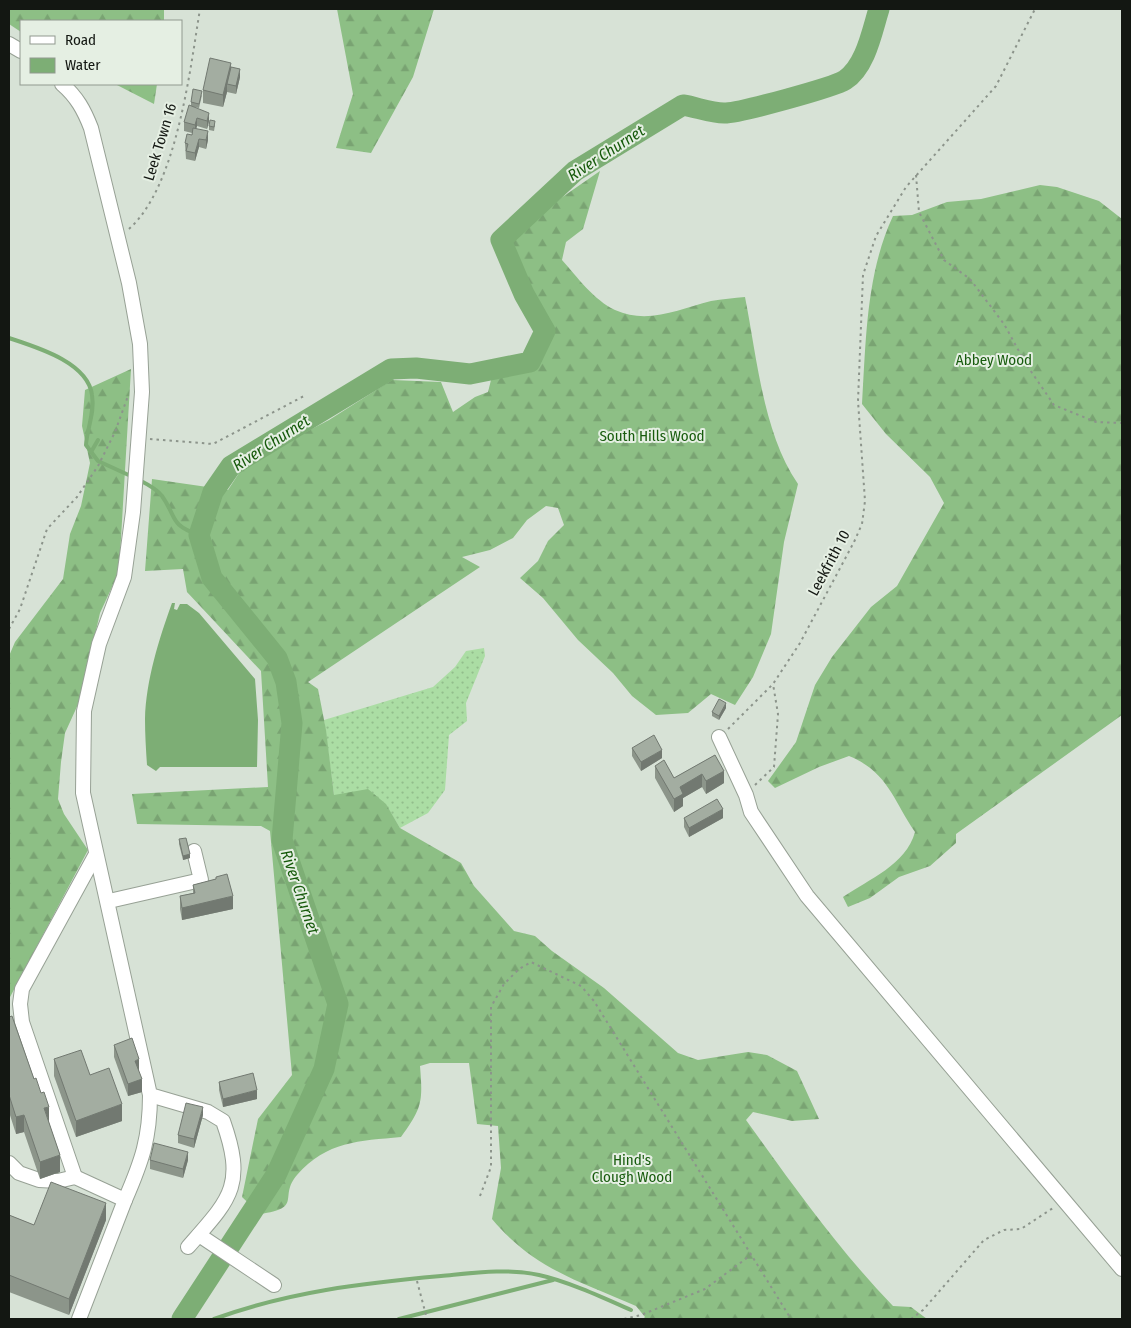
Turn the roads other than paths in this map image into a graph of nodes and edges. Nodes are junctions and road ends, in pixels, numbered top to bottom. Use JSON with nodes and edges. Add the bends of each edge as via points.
{"nodes":[{"id":1,"x":9,"y":44,"type":"edge"},
{"id":2,"x":20,"y":50,"type":"edge"},
{"id":3,"x":63,"y":85,"type":"edge"},
{"id":4,"x":719,"y":737,"type":"road end"},
{"id":5,"x":194,"y":851,"type":"dead end"},
{"id":6,"x":96,"y":854,"type":"junction"},
{"id":7,"x":109,"y":901,"type":"junction"},
{"id":8,"x":20,"y":1004,"type":"junction"},
{"id":9,"x":9,"y":1020,"type":"edge"},
{"id":10,"x":150,"y":1095,"type":"junction"},
{"id":11,"x":9,"y":1163,"type":"edge"},
{"id":12,"x":75,"y":1177,"type":"junction"},
{"id":13,"x":125,"y":1200,"type":"junction"},
{"id":14,"x":199,"y":1235,"type":"junction"},
{"id":15,"x":188,"y":1247,"type":"dead end"},
{"id":16,"x":1122,"y":1269,"type":"edge"},
{"id":17,"x":274,"y":1285,"type":"dead end"},
{"id":18,"x":79,"y":1319,"type":"edge"}],
"edges":[{"from":1,"to":2,"type":"lane"},
{"from":3,"to":6,"type":"lane","via":[[75,95],[91,128],[129,283],[140,344],[142,392],[133,512],[124,577],[99,644],[84,711],[83,793]]},
{"from":4,"to":16,"type":"lane","via":[[751,812],[807,896]]},
{"from":5,"to":7,"type":"lane","via":[[201,880]]},
{"from":6,"to":7,"type":"lane"},
{"from":6,"to":8,"type":"lane","via":[[22,989]]},
{"from":7,"to":10,"type":"lane"},
{"from":8,"to":9,"type":"lane","via":[[13,1019]]},
{"from":8,"to":12,"type":"lane","via":[[22,1022]]},
{"from":10,"to":13,"type":"lane","via":[[150,1127],[143,1159]]},
{"from":10,"to":14,"type":"lane","via":[[208,1112],[223,1121],[235,1164],[230,1192]]},
{"from":11,"to":12,"type":"lane","via":[[19,1173],[39,1180],[58,1181]]},
{"from":12,"to":13,"type":"lane"},
{"from":13,"to":18,"type":"lane"},
{"from":14,"to":15,"type":"lane"},
{"from":14,"to":17,"type":"lane"}]}
